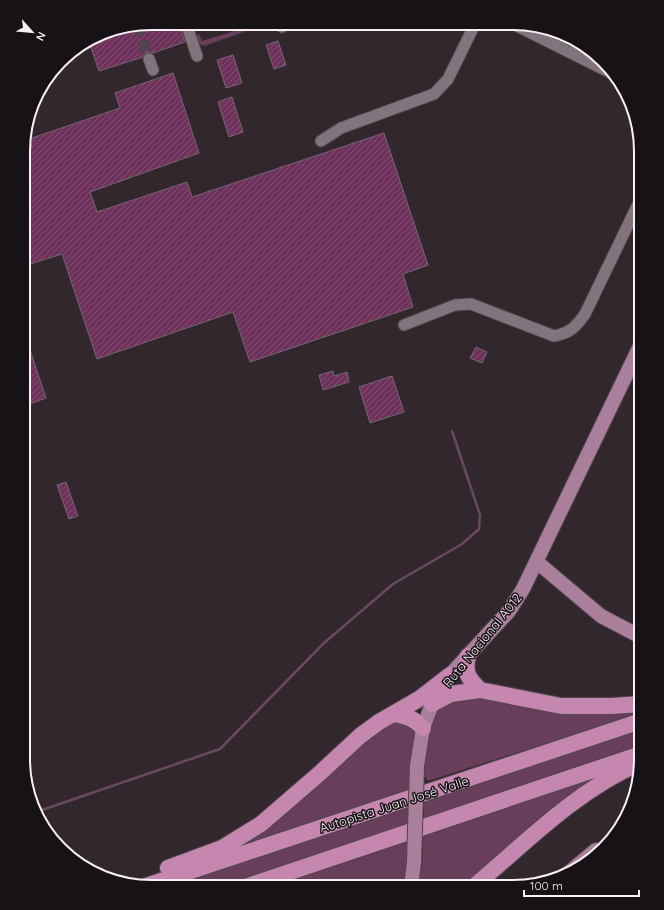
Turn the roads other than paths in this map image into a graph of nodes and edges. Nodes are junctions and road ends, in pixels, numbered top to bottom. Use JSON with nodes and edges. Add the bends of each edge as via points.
{"nodes":[{"id":1,"x":188,"y":30,"type":"edge"},
{"id":2,"x":472,"y":30,"type":"edge"},
{"id":3,"x":527,"y":31,"type":"edge"},
{"id":4,"x":197,"y":56,"type":"dead end"},
{"id":5,"x":149,"y":59,"type":"tunnel mouth"},
{"id":6,"x":601,"y":68,"type":"edge"},
{"id":7,"x":153,"y":70,"type":"dead end"},
{"id":8,"x":321,"y":141,"type":"dead end"},
{"id":9,"x":634,"y":212,"type":"edge"},
{"id":10,"x":404,"y":325,"type":"dead end"},
{"id":11,"x":634,"y":359,"type":"edge"},
{"id":12,"x":537,"y":562,"type":"junction"},
{"id":13,"x":634,"y":633,"type":"edge"},
{"id":14,"x":468,"y":656,"type":"junction"},
{"id":15,"x":450,"y":675,"type":"junction"},
{"id":16,"x":480,"y":690,"type":"junction"},
{"id":17,"x":432,"y":704,"type":"junction"},
{"id":18,"x":634,"y":704,"type":"edge"},
{"id":19,"x":394,"y":714,"type":"junction"},
{"id":20,"x":634,"y":723,"type":"edge"},
{"id":21,"x":423,"y":728,"type":"junction"},
{"id":22,"x":634,"y":756,"type":"edge"},
{"id":23,"x":634,"y":766,"type":"edge"},
{"id":24,"x":144,"y":880,"type":"edge"},
{"id":25,"x":164,"y":880,"type":"edge"},
{"id":26,"x":266,"y":880,"type":"edge"},
{"id":27,"x":412,"y":880,"type":"edge"},
{"id":28,"x":481,"y":880,"type":"edge"}],
"edges":[{"from":1,"to":4,"type":"lane"},
{"from":2,"to":8,"type":"lane","via":[[448,79],[434,94],[341,128]]},
{"from":3,"to":6,"type":"lane"},
{"from":5,"to":7,"type":"lane"},
{"from":9,"to":10,"type":"lane","via":[[585,314],[576,327],[566,334],[554,336],[472,304],[455,305]]},
{"from":11,"to":12,"type":"main road","name":"Ruta Nacional A012"},
{"from":12,"to":13,"type":"main road","via":[[601,616]]},
{"from":12,"to":14,"type":"main road","name":"Ruta Nacional A012","via":[[509,612]]},
{"from":14,"to":15,"type":"main road","name":"Ruta Nacional A012"},
{"from":14,"to":16,"type":"highway","via":[[468,678]]},
{"from":15,"to":17,"type":"main road","name":"Ruta Nacional A012"},
{"from":15,"to":19,"type":"highway"},
{"from":16,"to":17,"type":"highway","via":[[451,694]]},
{"from":16,"to":18,"type":"highway","via":[[561,706]]},
{"from":17,"to":21,"type":"main road","name":"Ruta Nacional A012"},
{"from":19,"to":21,"type":"highway","via":[[417,721]]},
{"from":19,"to":24,"type":"highway","via":[[360,736],[261,824],[222,848],[148,875]]},
{"from":20,"to":25,"type":"highway","name":"Autopista Juan José Valle"},
{"from":21,"to":27,"type":"main road","name":"Ruta Nacional A012","bridge":true,"via":[[417,766]]},
{"from":22,"to":26,"type":"highway"},
{"from":23,"to":28,"type":"highway","via":[[589,789]]}]}
